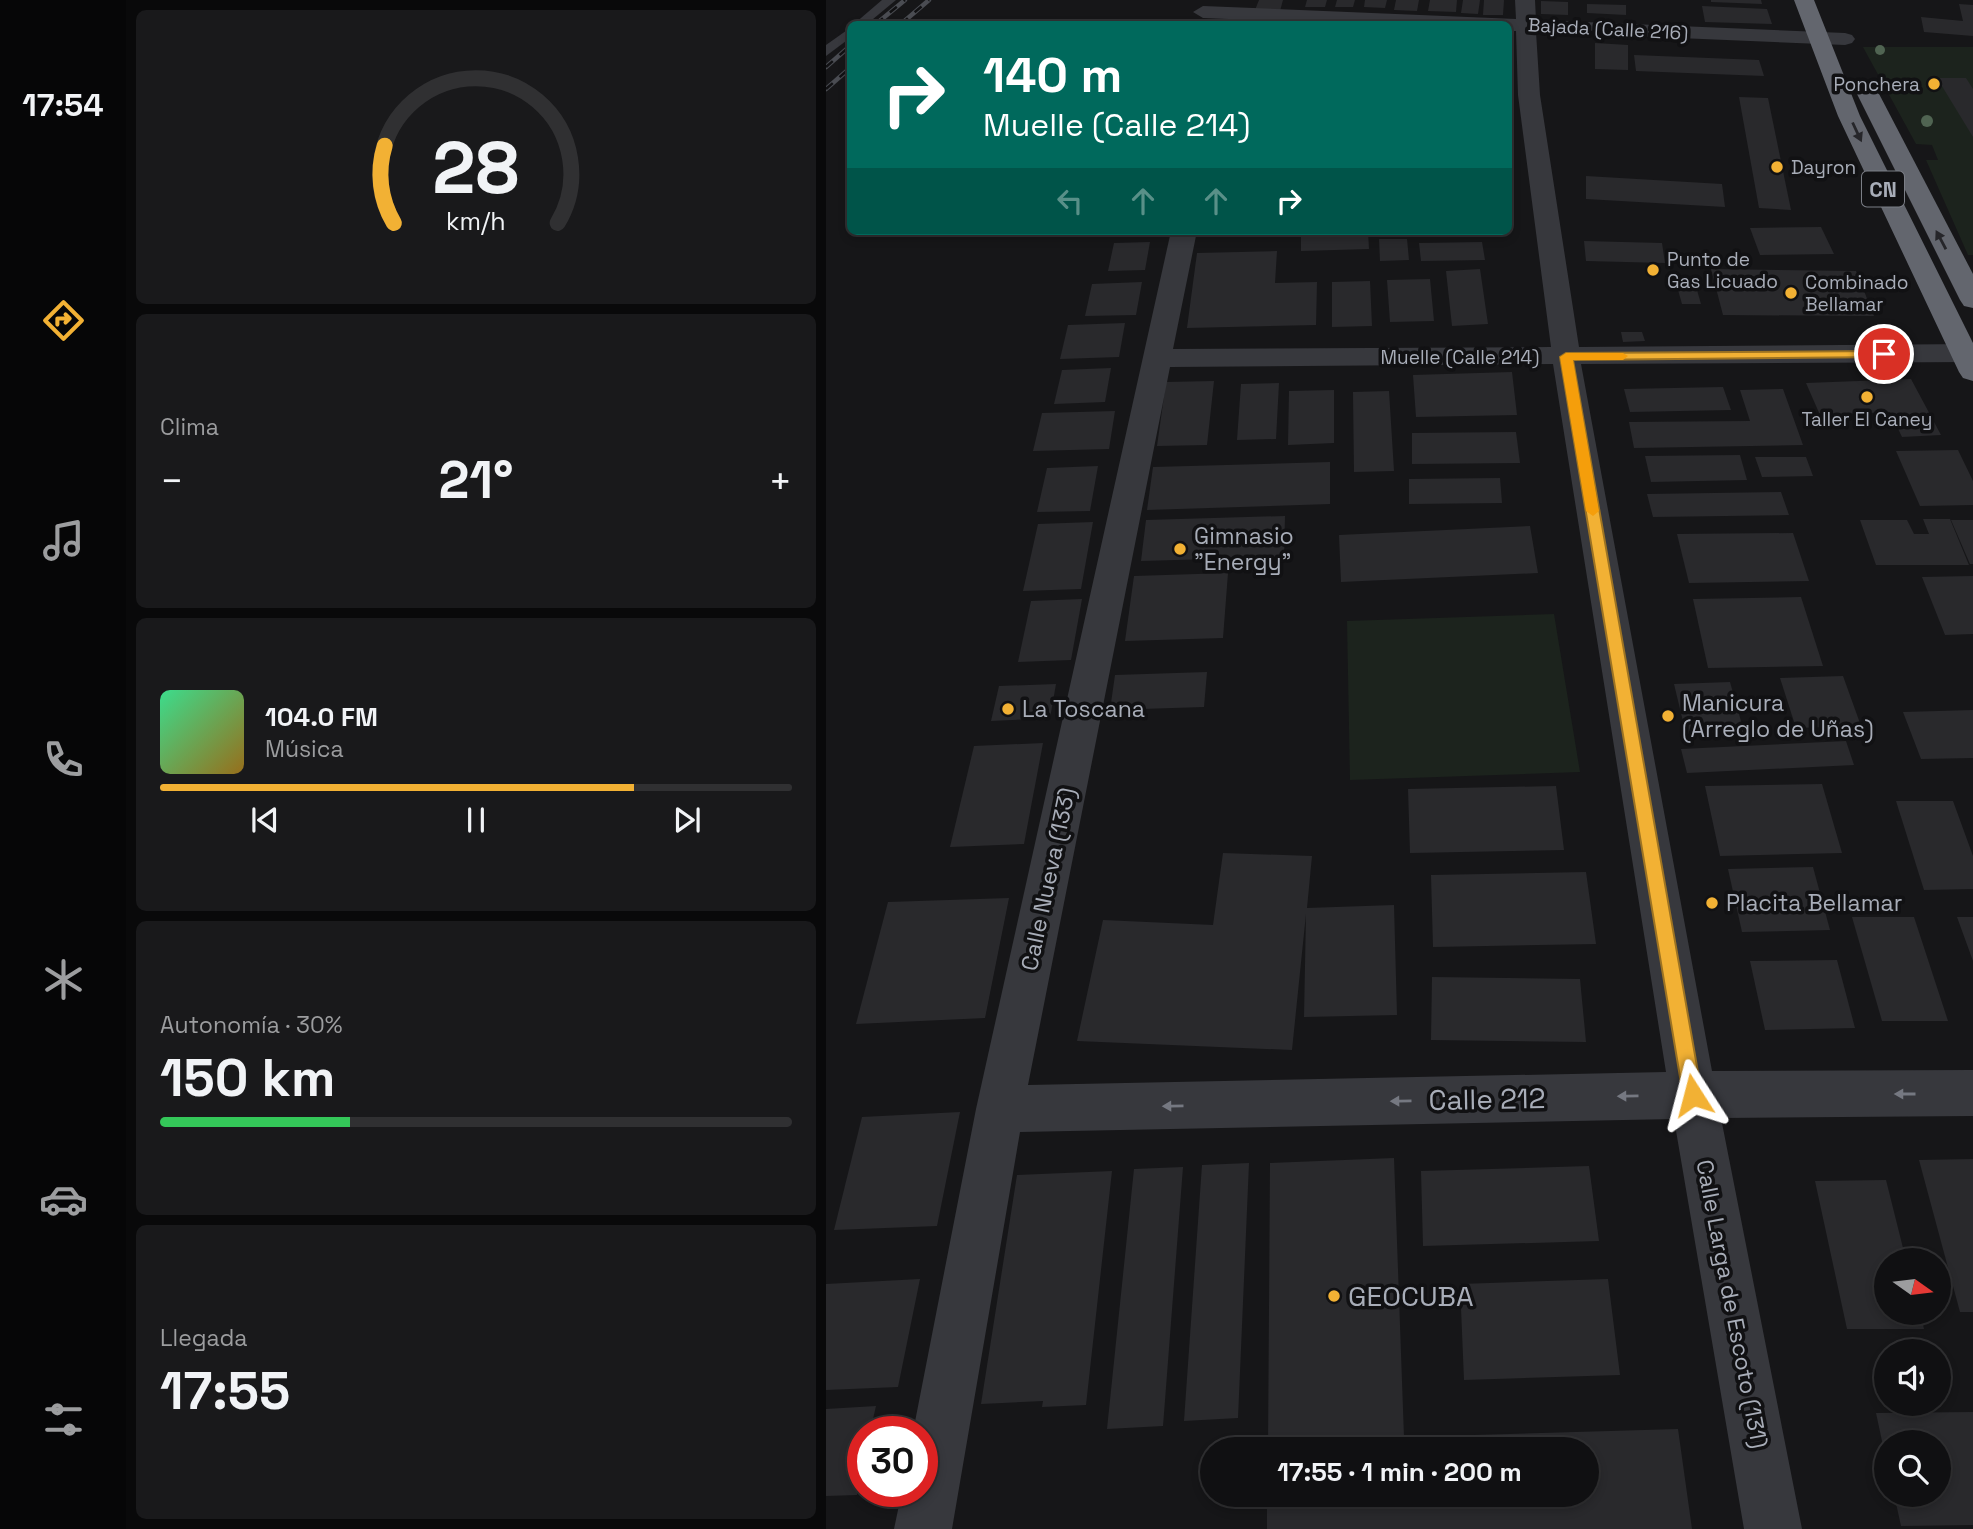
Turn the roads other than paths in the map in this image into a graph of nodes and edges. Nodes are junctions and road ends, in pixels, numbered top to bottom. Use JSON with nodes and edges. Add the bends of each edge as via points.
{"nodes":[{"id":1,"x":890,"y":0,"type":"edge"},
{"id":2,"x":1804,"y":0,"type":"edge"},
{"id":3,"x":1203,"y":12,"type":"dead end"},
{"id":4,"x":1525,"y":13,"type":"edge"},
{"id":5,"x":1835,"y":13,"type":"dead end"},
{"id":6,"x":1267,"y":20,"type":"edge"},
{"id":7,"x":864,"y":21,"type":"edge"},
{"id":8,"x":847,"y":34,"type":"edge"},
{"id":9,"x":1818,"y":38,"type":"junction"},
{"id":10,"x":1845,"y":39,"type":"junction"},
{"id":11,"x":826,"y":52,"type":"edge"},
{"id":12,"x":1183,"y":235,"type":"edge"},
{"id":13,"x":1973,"y":300,"type":"edge"},
{"id":14,"x":1566,"y":357,"type":"junction"},
{"id":15,"x":1158,"y":358,"type":"junction"},
{"id":16,"x":1970,"y":360,"type":"edge"},
{"id":17,"x":1973,"y":1093,"type":"edge"},
{"id":18,"x":1693,"y":1095,"type":"junction"},
{"id":19,"x":1000,"y":1109,"type":"junction"},
{"id":20,"x":923,"y":1529,"type":"edge"},
{"id":21,"x":1773,"y":1529,"type":"edge"}],
"edges":[{"from":1,"to":7,"type":"lane"},
{"from":2,"to":9,"type":"highway","number":"CN"},
{"from":3,"to":6,"type":"street","name":"Bajada (Calle 216)"},
{"from":4,"to":6,"type":"street","name":"Bajada (Calle 216)"},
{"from":4,"to":9,"type":"street","name":"Bajada (Calle 216)"},
{"from":4,"to":14,"type":"street","name":"Calle Larga de Escoto (131)","via":[[1529,95]]},
{"from":5,"to":10,"type":"highway","number":"CN"},
{"from":8,"to":11,"type":"lane"},
{"from":9,"to":10,"type":"street","name":"Bajada (Calle 216)"},
{"from":9,"to":16,"type":"highway","number":"CN","one_way":true,"via":[[1849,116]]},
{"from":13,"to":10,"type":"highway","number":"CN","one_way":true},
{"from":12,"to":15,"type":"street","name":"Calle Nueva (133)"},
{"from":14,"to":15,"type":"street","name":"Muelle (Calle 214)"},
{"from":14,"to":16,"type":"street","name":"Muelle (Calle 214)"},
{"from":14,"to":18,"type":"street","name":"Calle Larga de Escoto (131)"},
{"from":15,"to":19,"type":"street","name":"Calle Nueva (133)"},
{"from":17,"to":18,"type":"street","name":"Calle 212","one_way":true},
{"from":18,"to":19,"type":"street","name":"Calle 212","one_way":true},
{"from":18,"to":21,"type":"street","name":"Calle Larga de Escoto (131)"},
{"from":19,"to":20,"type":"street","name":"Calle Nueva (133)"}]}
